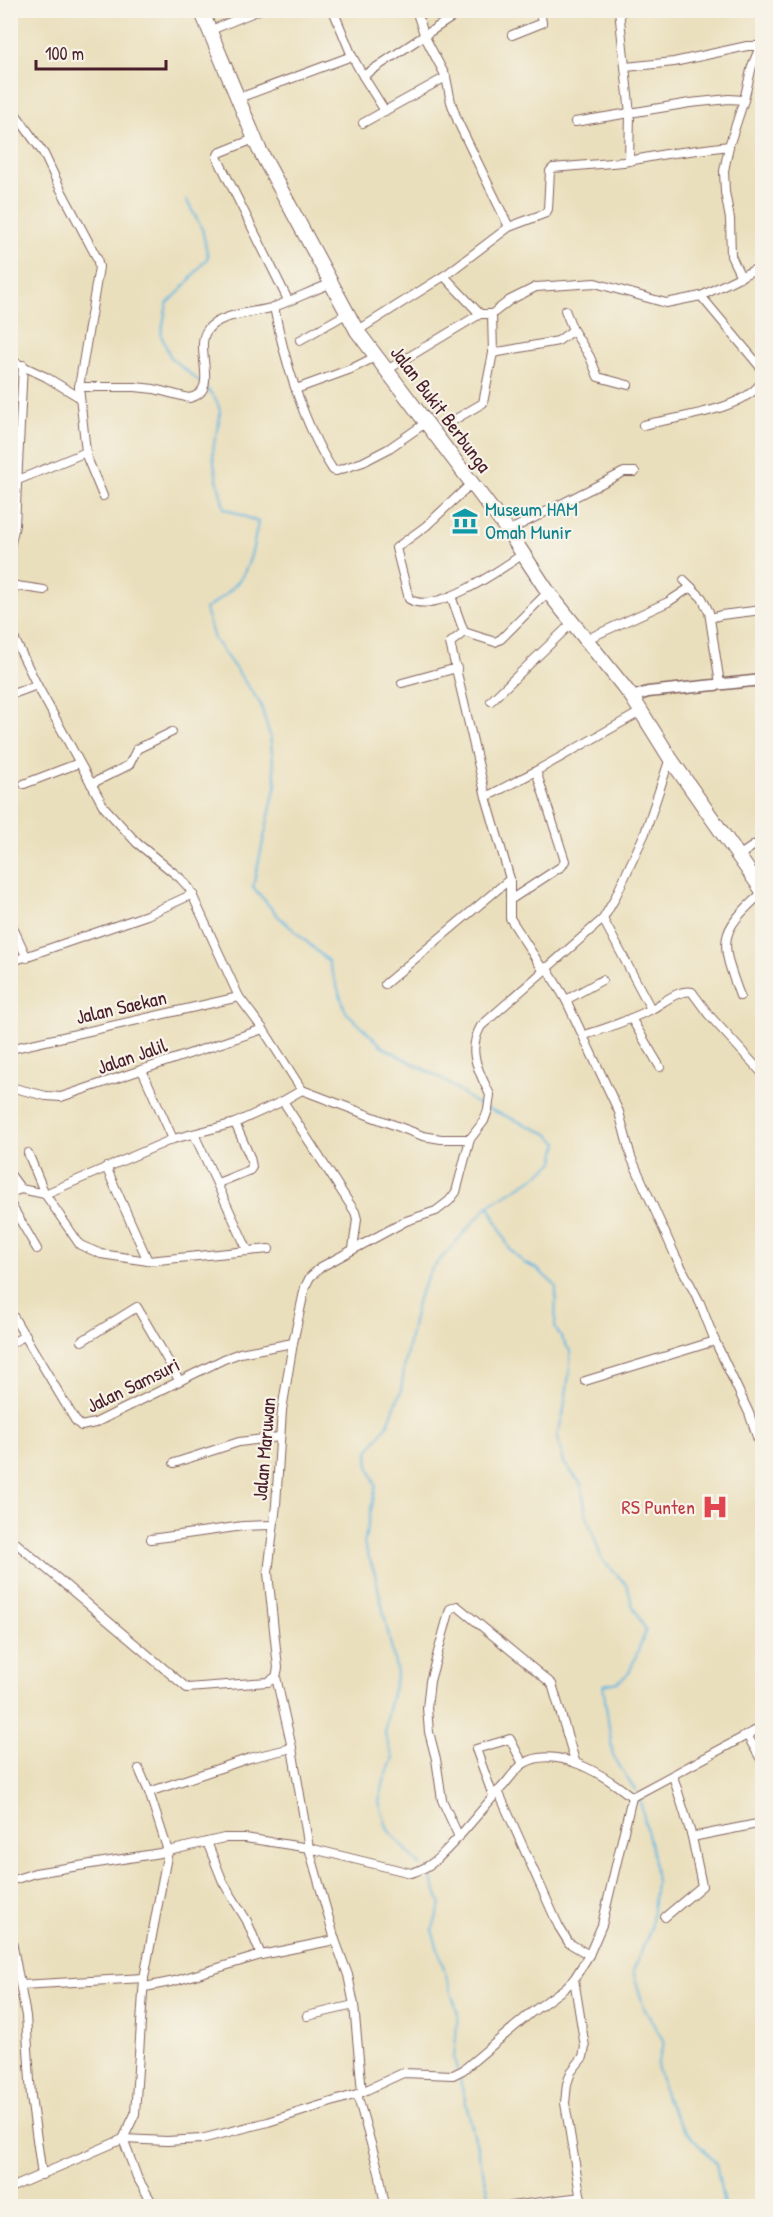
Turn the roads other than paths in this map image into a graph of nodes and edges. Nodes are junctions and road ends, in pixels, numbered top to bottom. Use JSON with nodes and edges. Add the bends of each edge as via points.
{"nodes":[{"id":1,"x":201,"y":10,"type":"edge"},
{"id":2,"x":259,"y":10,"type":"edge"},
{"id":3,"x":333,"y":10,"type":"edge"},
{"id":4,"x":416,"y":10,"type":"edge"},
{"id":5,"x":463,"y":10,"type":"edge"},
{"id":6,"x":540,"y":10,"type":"edge"},
{"id":7,"x":619,"y":10,"type":"edge"},
{"id":8,"x":209,"y":31,"type":"junction"},
{"id":9,"x":512,"y":35,"type":"dead end"},
{"id":10,"x":425,"y":37,"type":"junction"},
{"id":11,"x":761,"y":44,"type":"edge"},
{"id":12,"x":352,"y":56,"type":"junction"},
{"id":13,"x":626,"y":68,"type":"junction"},
{"id":14,"x":363,"y":76,"type":"junction"},
{"id":15,"x":446,"y":77,"type":"junction"},
{"id":16,"x":236,"y":99,"type":"junction"},
{"id":17,"x":744,"y":100,"type":"junction"},
{"id":18,"x":10,"y":106,"type":"edge"},
{"id":19,"x":385,"y":111,"type":"junction"},
{"id":20,"x":630,"y":114,"type":"junction"},
{"id":21,"x":575,"y":122,"type":"dead end"},
{"id":22,"x":363,"y":123,"type":"dead end"},
{"id":23,"x":254,"y":139,"type":"junction"},
{"id":24,"x":729,"y":146,"type":"junction"},
{"id":25,"x":629,"y":161,"type":"junction"},
{"id":26,"x":509,"y":227,"type":"junction"},
{"id":27,"x":762,"y":266,"type":"edge"},
{"id":28,"x":444,"y":276,"type":"junction"},
{"id":29,"x":741,"y":277,"type":"junction"},
{"id":30,"x":330,"y":284,"type":"junction"},
{"id":31,"x":700,"y":296,"type":"junction"},
{"id":32,"x":288,"y":300,"type":"junction"},
{"id":33,"x":274,"y":307,"type":"junction"},
{"id":34,"x":565,"y":310,"type":"dead end"},
{"id":35,"x":348,"y":314,"type":"junction"},
{"id":36,"x":480,"y":314,"type":"junction"},
{"id":37,"x":492,"y":314,"type":"junction"},
{"id":38,"x":573,"y":330,"type":"junction"},
{"id":39,"x":357,"y":331,"type":"junction"},
{"id":40,"x":300,"y":340,"type":"dead end"},
{"id":41,"x":493,"y":353,"type":"junction"},
{"id":42,"x":377,"y":356,"type":"junction"},
{"id":43,"x":10,"y":360,"type":"edge"},
{"id":44,"x":22,"y":365,"type":"junction"},
{"id":45,"x":762,"y":369,"type":"edge"},
{"id":46,"x":387,"y":370,"type":"junction"},
{"id":47,"x":762,"y":381,"type":"edge"},
{"id":48,"x":628,"y":385,"type":"dead end"},
{"id":49,"x":79,"y":387,"type":"junction"},
{"id":50,"x":296,"y":389,"type":"junction"},
{"id":51,"x":79,"y":397,"type":"junction"},
{"id":52,"x":454,"y":420,"type":"dead end"},
{"id":53,"x":427,"y":422,"type":"junction"},
{"id":54,"x":644,"y":425,"type":"dead end"},
{"id":55,"x":85,"y":453,"type":"junction"},
{"id":56,"x":635,"y":472,"type":"dead end"},
{"id":57,"x":18,"y":480,"type":"junction"},
{"id":58,"x":472,"y":483,"type":"junction"},
{"id":59,"x":102,"y":496,"type":"dead end"},
{"id":60,"x":508,"y":531,"type":"junction"},
{"id":61,"x":10,"y":548,"type":"edge"},
{"id":62,"x":524,"y":554,"type":"junction"},
{"id":63,"x":684,"y":580,"type":"dead end"},
{"id":64,"x":10,"y":585,"type":"edge"},
{"id":65,"x":691,"y":587,"type":"junction"},
{"id":66,"x":44,"y":590,"type":"dead end"},
{"id":67,"x":548,"y":592,"type":"junction"},
{"id":68,"x":451,"y":596,"type":"junction"},
{"id":69,"x":762,"y":610,"type":"edge"},
{"id":70,"x":711,"y":618,"type":"junction"},
{"id":71,"x":572,"y":624,"type":"junction"},
{"id":72,"x":10,"y":630,"type":"edge"},
{"id":73,"x":464,"y":632,"type":"junction"},
{"id":74,"x":585,"y":640,"type":"junction"},
{"id":75,"x":457,"y":668,"type":"junction"},
{"id":76,"x":762,"y":680,"type":"edge"},
{"id":77,"x":402,"y":683,"type":"dead end"},
{"id":78,"x":720,"y":684,"type":"junction"},
{"id":79,"x":37,"y":685,"type":"junction"},
{"id":80,"x":10,"y":695,"type":"edge"},
{"id":81,"x":632,"y":697,"type":"junction"},
{"id":82,"x":491,"y":701,"type":"dead end"},
{"id":83,"x":642,"y":711,"type":"junction"},
{"id":84,"x":172,"y":732,"type":"dead end"},
{"id":85,"x":670,"y":758,"type":"junction"},
{"id":86,"x":79,"y":762,"type":"junction"},
{"id":87,"x":536,"y":771,"type":"junction"},
{"id":88,"x":24,"y":784,"type":"dead end"},
{"id":89,"x":91,"y":784,"type":"junction"},
{"id":90,"x":486,"y":796,"type":"junction"},
{"id":91,"x":762,"y":840,"type":"edge"},
{"id":92,"x":737,"y":857,"type":"junction"},
{"id":93,"x":510,"y":879,"type":"junction"},
{"id":94,"x":762,"y":892,"type":"edge"},
{"id":95,"x":193,"y":894,"type":"junction"},
{"id":96,"x":510,"y":900,"type":"junction"},
{"id":97,"x":603,"y":919,"type":"junction"},
{"id":98,"x":10,"y":921,"type":"edge"},
{"id":99,"x":27,"y":958,"type":"junction"},
{"id":100,"x":10,"y":962,"type":"edge"},
{"id":101,"x":544,"y":968,"type":"junction"},
{"id":102,"x":602,"y":980,"type":"dead end"},
{"id":103,"x":385,"y":984,"type":"dead end"},
{"id":104,"x":740,"y":996,"type":"dead end"},
{"id":105,"x":239,"y":997,"type":"junction"},
{"id":106,"x":566,"y":1000,"type":"junction"},
{"id":107,"x":651,"y":1009,"type":"junction"},
{"id":108,"x":631,"y":1018,"type":"junction"},
{"id":109,"x":263,"y":1029,"type":"junction"},
{"id":110,"x":584,"y":1035,"type":"junction"},
{"id":111,"x":10,"y":1048,"type":"edge"},
{"id":112,"x":660,"y":1067,"type":"dead end"},
{"id":113,"x":142,"y":1070,"type":"junction"},
{"id":114,"x":762,"y":1073,"type":"edge"},
{"id":115,"x":10,"y":1087,"type":"edge"},
{"id":116,"x":302,"y":1090,"type":"junction"},
{"id":117,"x":283,"y":1101,"type":"junction"},
{"id":118,"x":235,"y":1123,"type":"junction"},
{"id":119,"x":194,"y":1134,"type":"junction"},
{"id":120,"x":470,"y":1138,"type":"junction"},
{"id":121,"x":173,"y":1139,"type":"junction"},
{"id":122,"x":28,"y":1153,"type":"dead end"},
{"id":123,"x":106,"y":1167,"type":"junction"},
{"id":124,"x":10,"y":1174,"type":"edge"},
{"id":125,"x":218,"y":1184,"type":"junction"},
{"id":126,"x":21,"y":1189,"type":"junction"},
{"id":127,"x":10,"y":1193,"type":"edge"},
{"id":128,"x":45,"y":1194,"type":"junction"},
{"id":129,"x":10,"y":1203,"type":"edge"},
{"id":130,"x":37,"y":1249,"type":"dead end"},
{"id":131,"x":269,"y":1249,"type":"dead end"},
{"id":132,"x":353,"y":1249,"type":"junction"},
{"id":133,"x":248,"y":1251,"type":"junction"},
{"id":134,"x":148,"y":1261,"type":"junction"},
{"id":135,"x":10,"y":1311,"type":"edge"},
{"id":136,"x":26,"y":1335,"type":"junction"},
{"id":137,"x":82,"y":1341,"type":"dead end"},
{"id":138,"x":715,"y":1341,"type":"junction"},
{"id":139,"x":293,"y":1343,"type":"junction"},
{"id":140,"x":10,"y":1344,"type":"edge"},
{"id":141,"x":178,"y":1380,"type":"junction"},
{"id":142,"x":585,"y":1382,"type":"dead end"},
{"id":143,"x":279,"y":1437,"type":"junction"},
{"id":144,"x":762,"y":1452,"type":"edge"},
{"id":145,"x":174,"y":1463,"type":"dead end"},
{"id":146,"x":273,"y":1525,"type":"junction"},
{"id":147,"x":10,"y":1538,"type":"edge"},
{"id":148,"x":151,"y":1539,"type":"dead end"},
{"id":149,"x":276,"y":1677,"type":"junction"},
{"id":150,"x":762,"y":1727,"type":"edge"},
{"id":151,"x":747,"y":1735,"type":"junction"},
{"id":152,"x":292,"y":1748,"type":"junction"},
{"id":153,"x":575,"y":1761,"type":"junction"},
{"id":154,"x":762,"y":1761,"type":"edge"},
{"id":155,"x":523,"y":1764,"type":"junction"},
{"id":156,"x":139,"y":1768,"type":"dead end"},
{"id":157,"x":673,"y":1776,"type":"junction"},
{"id":158,"x":149,"y":1792,"type":"junction"},
{"id":159,"x":496,"y":1794,"type":"junction"},
{"id":160,"x":636,"y":1795,"type":"junction"},
{"id":161,"x":762,"y":1823,"type":"edge"},
{"id":162,"x":459,"y":1837,"type":"junction"},
{"id":163,"x":692,"y":1837,"type":"junction"},
{"id":164,"x":207,"y":1842,"type":"junction"},
{"id":165,"x":309,"y":1848,"type":"junction"},
{"id":166,"x":168,"y":1851,"type":"junction"},
{"id":167,"x":10,"y":1881,"type":"edge"},
{"id":168,"x":665,"y":1917,"type":"dead end"},
{"id":169,"x":10,"y":1931,"type":"edge"},
{"id":170,"x":335,"y":1940,"type":"junction"},
{"id":171,"x":261,"y":1955,"type":"junction"},
{"id":172,"x":589,"y":1955,"type":"junction"},
{"id":173,"x":574,"y":1979,"type":"junction"},
{"id":174,"x":144,"y":1982,"type":"junction"},
{"id":175,"x":21,"y":1985,"type":"junction"},
{"id":176,"x":354,"y":2005,"type":"junction"},
{"id":177,"x":307,"y":2016,"type":"dead end"},
{"id":178,"x":359,"y":2093,"type":"junction"},
{"id":179,"x":123,"y":2139,"type":"junction"},
{"id":180,"x":42,"y":2175,"type":"junction"},
{"id":181,"x":10,"y":2188,"type":"edge"},
{"id":182,"x":581,"y":2202,"type":"edge"},
{"id":183,"x":154,"y":2206,"type":"edge"},
{"id":184,"x":385,"y":2206,"type":"edge"},
{"id":185,"x":511,"y":2206,"type":"edge"}],
"edges":[{"from":1,"to":8,"type":"main road","name":"Jalan Bukit Berbunga"},
{"from":2,"to":8,"type":"street"},
{"from":3,"to":12,"type":"street"},
{"from":4,"to":10,"type":"street"},
{"from":5,"to":10,"type":"street"},
{"from":6,"to":9,"type":"street","via":[[542,23]]},
{"from":7,"to":13,"type":"street"},
{"from":8,"to":16,"type":"main road","name":"Jalan Bukit Berbunga"},
{"from":10,"to":14,"type":"street"},
{"from":10,"to":15,"type":"street"},
{"from":11,"to":13,"type":"street"},
{"from":11,"to":17,"type":"street"},
{"from":12,"to":14,"type":"street"},
{"from":12,"to":16,"type":"street"},
{"from":13,"to":20,"type":"street"},
{"from":14,"to":19,"type":"street"},
{"from":15,"to":19,"type":"street"},
{"from":15,"to":26,"type":"street","via":[[458,122]]},
{"from":16,"to":23,"type":"main road","name":"Jalan Bukit Berbunga"},
{"from":17,"to":20,"type":"street","via":[[690,103]]},
{"from":17,"to":24,"type":"street"},
{"from":18,"to":49,"type":"street","via":[[44,154],[97,258],[99,267]]},
{"from":19,"to":22,"type":"street"},
{"from":20,"to":21,"type":"street"},
{"from":20,"to":25,"type":"street"},
{"from":23,"to":30,"type":"main road","name":"Jalan Bukit Berbunga"},
{"from":23,"to":32,"type":"street","via":[[217,157]]},
{"from":24,"to":25,"type":"street"},
{"from":24,"to":29,"type":"street","via":[[725,192],[731,256]]},
{"from":25,"to":26,"type":"street","via":[[553,168],[547,211]]},
{"from":26,"to":28,"type":"street"},
{"from":27,"to":29,"type":"street"},
{"from":28,"to":36,"type":"street"},
{"from":28,"to":39,"type":"street"},
{"from":29,"to":31,"type":"street"},
{"from":30,"to":32,"type":"street"},
{"from":30,"to":35,"type":"main road","name":"Jalan Bukit Berbunga"},
{"from":31,"to":37,"type":"street","via":[[662,303],[595,283],[536,287]]},
{"from":31,"to":45,"type":"street"},
{"from":32,"to":33,"type":"street"},
{"from":33,"to":49,"type":"street","via":[[244,313],[206,330],[204,385],[197,395],[189,398],[135,387]]},
{"from":33,"to":50,"type":"street"},
{"from":34,"to":38,"type":"street"},
{"from":35,"to":39,"type":"main road","name":"Jalan Bukit Berbunga"},
{"from":35,"to":40,"type":"street"},
{"from":36,"to":37,"type":"street"},
{"from":36,"to":46,"type":"street"},
{"from":37,"to":41,"type":"street"},
{"from":38,"to":41,"type":"street","via":[[558,340]]},
{"from":38,"to":48,"type":"street","via":[[598,377]]},
{"from":39,"to":42,"type":"main road","name":"Jalan Bukit Berbunga"},
{"from":41,"to":52,"type":"street","via":[[482,405]]},
{"from":42,"to":46,"type":"main road","name":"Jalan Bukit Berbunga"},
{"from":42,"to":50,"type":"street"},
{"from":43,"to":44,"type":"street"},
{"from":44,"to":51,"type":"street"},
{"from":44,"to":57,"type":"street"},
{"from":46,"to":53,"type":"main road","name":"Jalan Bukit Berbunga"},
{"from":47,"to":54,"type":"street","via":[[752,394],[729,405]]},
{"from":49,"to":51,"type":"street"},
{"from":50,"to":53,"type":"street","via":[[334,471],[388,449]]},
{"from":51,"to":55,"type":"street"},
{"from":53,"to":58,"type":"main road","name":"Jalan Bukit Berbunga"},
{"from":55,"to":57,"type":"street"},
{"from":55,"to":59,"type":"street"},
{"from":56,"to":60,"type":"street","via":[[624,472]]},
{"from":57,"to":61,"type":"street"},
{"from":58,"to":60,"type":"main road","name":"Jalan Bukit Berbunga"},
{"from":58,"to":68,"type":"street","via":[[396,549],[410,600],[433,601]]},
{"from":60,"to":62,"type":"main road","name":"Jalan Bukit Berbunga"},
{"from":62,"to":67,"type":"main road","name":"Jalan Bukit Berbunga"},
{"from":62,"to":68,"type":"street"},
{"from":63,"to":65,"type":"street"},
{"from":64,"to":66,"type":"street"},
{"from":65,"to":70,"type":"street","via":[[702,598]]},
{"from":65,"to":74,"type":"street","via":[[668,602]]},
{"from":67,"to":71,"type":"main road","name":"Jalan Bukit Berbunga"},
{"from":67,"to":73,"type":"street","via":[[495,642]]},
{"from":68,"to":73,"type":"street"},
{"from":69,"to":70,"type":"street"},
{"from":70,"to":78,"type":"street"},
{"from":71,"to":74,"type":"main road","name":"Jalan Bukit Berbunga"},
{"from":71,"to":82,"type":"street"},
{"from":72,"to":79,"type":"street"},
{"from":73,"to":75,"type":"street","via":[[450,643]]},
{"from":74,"to":81,"type":"main road","name":"Jalan Bukit Berbunga"},
{"from":75,"to":77,"type":"street"},
{"from":75,"to":90,"type":"street"},
{"from":76,"to":78,"type":"street"},
{"from":78,"to":81,"type":"street"},
{"from":79,"to":80,"type":"street"},
{"from":79,"to":86,"type":"street"},
{"from":81,"to":83,"type":"main road","name":"Jalan Bukit Berbunga"},
{"from":83,"to":85,"type":"main road","name":"Jalan Bukit Berbunga"},
{"from":83,"to":87,"type":"street"},
{"from":84,"to":89,"type":"street","via":[[137,748],[129,765]]},
{"from":85,"to":92,"type":"main road","name":"Jalan Bukit Berbunga"},
{"from":85,"to":97,"type":"street","via":[[645,834]]},
{"from":86,"to":88,"type":"street"},
{"from":86,"to":89,"type":"street"},
{"from":87,"to":90,"type":"street"},
{"from":87,"to":96,"type":"street","via":[[565,861]]},
{"from":89,"to":95,"type":"street","via":[[108,814]]},
{"from":90,"to":93,"type":"street"},
{"from":91,"to":92,"type":"street"},
{"from":92,"to":94,"type":"main road","name":"Jalan Bukit Berbunga"},
{"from":93,"to":96,"type":"street"},
{"from":93,"to":103,"type":"street"},
{"from":94,"to":104,"type":"street","via":[[728,931],[727,951]]},
{"from":95,"to":99,"type":"street","via":[[147,915]]},
{"from":95,"to":105,"type":"street"},
{"from":96,"to":101,"type":"street","via":[[510,918]]},
{"from":97,"to":101,"type":"street","name":"Jalan Maruwan"},
{"from":97,"to":107,"type":"street"},
{"from":98,"to":99,"type":"street"},
{"from":99,"to":100,"type":"street"},
{"from":101,"to":106,"type":"street"},
{"from":101,"to":120,"type":"street","name":"Jalan Maruwan","via":[[481,1026],[475,1037],[473,1056],[490,1102],[484,1121]]},
{"from":102,"to":106,"type":"street"},
{"from":105,"to":109,"type":"street"},
{"from":105,"to":111,"type":"street","name":"Jalan Saekan"},
{"from":106,"to":110,"type":"street"},
{"from":107,"to":108,"type":"street"},
{"from":107,"to":114,"type":"street","via":[[683,992],[692,992]]},
{"from":108,"to":110,"type":"street"},
{"from":108,"to":112,"type":"street"},
{"from":109,"to":113,"type":"street","name":"Jalan Jalil"},
{"from":109,"to":116,"type":"street"},
{"from":110,"to":138,"type":"street","via":[[620,1112],[631,1157]]},
{"from":113,"to":115,"type":"street","name":"Jalan Jalil","via":[[61,1097]]},
{"from":113,"to":121,"type":"street"},
{"from":116,"to":117,"type":"street"},
{"from":116,"to":120,"type":"street","via":[[423,1136]]},
{"from":117,"to":118,"type":"street"},
{"from":117,"to":132,"type":"street","via":[[353,1208],[357,1219]]},
{"from":118,"to":119,"type":"street"},
{"from":118,"to":125,"type":"street","via":[[252,1167]]},
{"from":119,"to":121,"type":"street"},
{"from":119,"to":125,"type":"street"},
{"from":120,"to":132,"type":"street","name":"Jalan Maruwan","via":[[456,1192],[444,1206]]},
{"from":121,"to":123,"type":"street"},
{"from":122,"to":128,"type":"street"},
{"from":123,"to":128,"type":"street"},
{"from":123,"to":134,"type":"street"},
{"from":124,"to":126,"type":"street"},
{"from":125,"to":133,"type":"street"},
{"from":126,"to":127,"type":"street"},
{"from":126,"to":128,"type":"street"},
{"from":128,"to":134,"type":"street","via":[[80,1245],[101,1254]]},
{"from":129,"to":130,"type":"street"},
{"from":131,"to":133,"type":"street"},
{"from":132,"to":139,"type":"street","name":"Jalan Maruwan","via":[[310,1277]]},
{"from":133,"to":134,"type":"street"},
{"from":135,"to":136,"type":"street","name":"Jalan Samsuri"},
{"from":136,"to":140,"type":"street"},
{"from":136,"to":141,"type":"street","name":"Jalan Samsuri","via":[[81,1426],[95,1423]]},
{"from":137,"to":141,"type":"street","via":[[137,1307]]},
{"from":138,"to":142,"type":"street"},
{"from":138,"to":144,"type":"street","via":[[749,1413]]},
{"from":139,"to":141,"type":"street","name":"Jalan Samsuri","via":[[240,1353]]},
{"from":139,"to":143,"type":"street","name":"Jalan Maruwan"},
{"from":143,"to":145,"type":"street","via":[[239,1442]]},
{"from":143,"to":146,"type":"street","name":"Jalan Maruwan"},
{"from":146,"to":148,"type":"street"},
{"from":146,"to":149,"type":"street","name":"Jalan Maruwan","via":[[268,1573],[278,1662]]},
{"from":147,"to":149,"type":"street","via":[[187,1688],[268,1682]]},
{"from":149,"to":152,"type":"street","name":"Jalan Maruwan"},
{"from":150,"to":151,"type":"street"},
{"from":151,"to":154,"type":"street"},
{"from":151,"to":157,"type":"street"},
{"from":152,"to":158,"type":"street"},
{"from":152,"to":165,"type":"street","name":"Jalan Maruwan"},
{"from":153,"to":155,"type":"street","via":[[535,1759]]},
{"from":153,"to":160,"type":"street"},
{"from":153,"to":162,"type":"street","via":[[552,1684],[457,1606],[452,1607],[432,1671],[428,1708],[440,1794]]},
{"from":155,"to":159,"type":"street"},
{"from":155,"to":159,"type":"street","via":[[510,1739],[476,1748]]},
{"from":156,"to":158,"type":"street"},
{"from":157,"to":160,"type":"street"},
{"from":157,"to":163,"type":"street"},
{"from":158,"to":166,"type":"street"},
{"from":159,"to":162,"type":"street"},
{"from":159,"to":172,"type":"street","via":[[559,1928],[569,1943]]},
{"from":160,"to":172,"type":"street","via":[[602,1924]]},
{"from":161,"to":163,"type":"street"},
{"from":162,"to":165,"type":"street","via":[[435,1862],[411,1873]]},
{"from":163,"to":168,"type":"street","via":[[702,1888]]},
{"from":164,"to":165,"type":"street","via":[[245,1838]]},
{"from":164,"to":166,"type":"street"},
{"from":164,"to":171,"type":"street"},
{"from":165,"to":170,"type":"street","name":"Jalan Maruwan"},
{"from":166,"to":167,"type":"street","via":[[48,1870]]},
{"from":166,"to":174,"type":"street"},
{"from":169,"to":175,"type":"street"},
{"from":170,"to":171,"type":"street"},
{"from":170,"to":176,"type":"street","name":"Jalan Maruwan"},
{"from":171,"to":174,"type":"street","via":[[175,1981]]},
{"from":172,"to":173,"type":"street"},
{"from":173,"to":178,"type":"street","via":[[463,2070],[453,2075],[403,2073]]},
{"from":173,"to":182,"type":"street","via":[[585,2047],[567,2084],[566,2103]]},
{"from":174,"to":175,"type":"street"},
{"from":174,"to":179,"type":"street","via":[[135,2114]]},
{"from":175,"to":180,"type":"street"},
{"from":176,"to":177,"type":"street"},
{"from":176,"to":178,"type":"street","name":"Jalan Maruwan"},
{"from":178,"to":179,"type":"street","via":[[201,2139]]},
{"from":178,"to":184,"type":"street","name":"Jalan Maruwan"},
{"from":179,"to":180,"type":"street"},
{"from":179,"to":183,"type":"street","via":[[137,2177]]},
{"from":180,"to":181,"type":"street"},
{"from":182,"to":185,"type":"street"}]}
